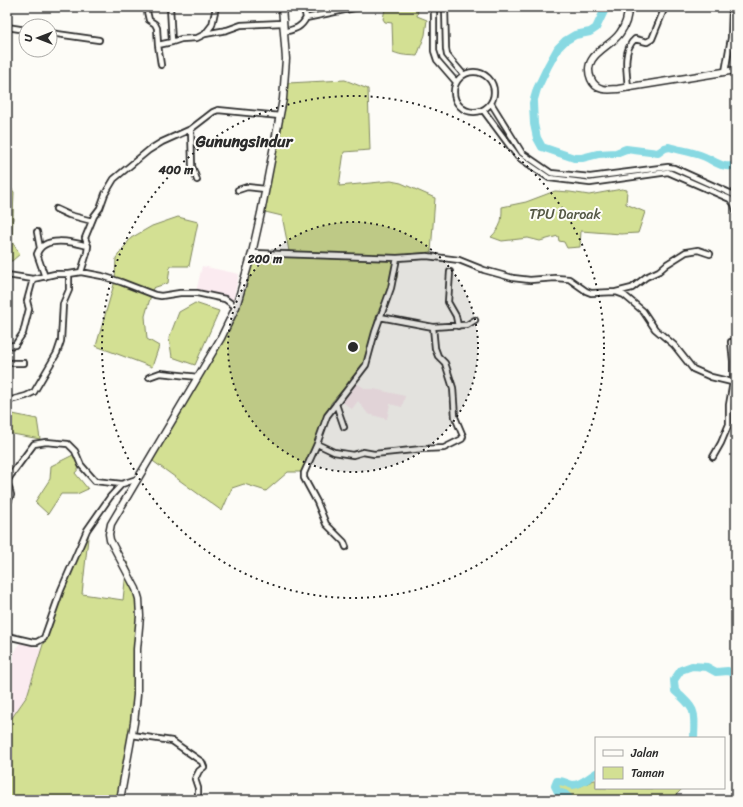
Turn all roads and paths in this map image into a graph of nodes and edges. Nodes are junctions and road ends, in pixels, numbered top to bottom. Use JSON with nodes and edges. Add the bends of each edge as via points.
{"nodes":[{"id":1,"x":146,"y":7,"type":"edge"},
{"id":2,"x":170,"y":7,"type":"edge"},
{"id":3,"x":216,"y":7,"type":"edge"},
{"id":4,"x":282,"y":7,"type":"edge"},
{"id":5,"x":304,"y":7,"type":"edge"},
{"id":6,"x":359,"y":7,"type":"edge"},
{"id":7,"x":433,"y":7,"type":"edge"},
{"id":8,"x":445,"y":7,"type":"edge"},
{"id":9,"x":628,"y":7,"type":"edge"},
{"id":10,"x":665,"y":7,"type":"edge"},
{"id":11,"x":732,"y":7,"type":"edge"},
{"id":12,"x":306,"y":18,"type":"junction"},
{"id":13,"x":283,"y":23,"type":"junction"},
{"id":14,"x":7,"y":27,"type":"edge"},
{"id":15,"x":18,"y":29,"type":"edge"},
{"id":16,"x":284,"y":32,"type":"junction"},
{"id":17,"x":58,"y":34,"type":"edge"},
{"id":18,"x":205,"y":34,"type":"junction"},
{"id":19,"x":99,"y":40,"type":"dead end"},
{"id":20,"x":172,"y":42,"type":"junction"},
{"id":21,"x":158,"y":45,"type":"junction"},
{"id":22,"x":161,"y":65,"type":"dead end"},
{"id":23,"x":736,"y":70,"type":"edge"},
{"id":24,"x":725,"y":72,"type":"junction"},
{"id":25,"x":464,"y":74,"type":"junction"},
{"id":26,"x":456,"y":82,"type":"junction"},
{"id":27,"x":628,"y":88,"type":"junction"},
{"id":28,"x":491,"y":103,"type":"junction"},
{"id":29,"x":483,"y":110,"type":"junction"},
{"id":30,"x":280,"y":116,"type":"junction"},
{"id":31,"x":191,"y":129,"type":"junction"},
{"id":32,"x":198,"y":180,"type":"dead end"},
{"id":33,"x":265,"y":189,"type":"junction"},
{"id":34,"x":238,"y":190,"type":"dead end"},
{"id":35,"x":736,"y":197,"type":"edge"},
{"id":36,"x":56,"y":210,"type":"dead end"},
{"id":37,"x":736,"y":211,"type":"edge"},
{"id":38,"x":92,"y":221,"type":"junction"},
{"id":39,"x":37,"y":232,"type":"dead end"},
{"id":40,"x":88,"y":246,"type":"junction"},
{"id":41,"x":40,"y":248,"type":"junction"},
{"id":42,"x":252,"y":253,"type":"junction"},
{"id":43,"x":710,"y":254,"type":"dead end"},
{"id":44,"x":397,"y":258,"type":"junction"},
{"id":45,"x":81,"y":272,"type":"junction"},
{"id":46,"x":450,"y":272,"type":"dead end"},
{"id":47,"x":69,"y":274,"type":"junction"},
{"id":48,"x":7,"y":275,"type":"edge"},
{"id":49,"x":45,"y":277,"type":"junction"},
{"id":50,"x":33,"y":279,"type":"junction"},
{"id":51,"x":616,"y":292,"type":"junction"},
{"id":52,"x":236,"y":307,"type":"junction"},
{"id":53,"x":380,"y":316,"type":"junction"},
{"id":54,"x":475,"y":320,"type":"dead end"},
{"id":55,"x":458,"y":326,"type":"junction"},
{"id":56,"x":433,"y":327,"type":"junction"},
{"id":57,"x":731,"y":342,"type":"dead end"},
{"id":58,"x":7,"y":346,"type":"edge"},
{"id":59,"x":24,"y":362,"type":"dead end"},
{"id":60,"x":7,"y":364,"type":"edge"},
{"id":61,"x":149,"y":377,"type":"dead end"},
{"id":62,"x":198,"y":377,"type":"junction"},
{"id":63,"x":735,"y":382,"type":"edge"},
{"id":64,"x":7,"y":401,"type":"edge"},
{"id":65,"x":336,"y":404,"type":"junction"},
{"id":66,"x":344,"y":428,"type":"dead end"},
{"id":67,"x":317,"y":444,"type":"junction"},
{"id":68,"x":712,"y":457,"type":"dead end"},
{"id":69,"x":138,"y":479,"type":"junction"},
{"id":70,"x":122,"y":484,"type":"junction"},
{"id":71,"x":7,"y":505,"type":"edge"},
{"id":72,"x":346,"y":547,"type":"dead end"},
{"id":73,"x":7,"y":636,"type":"edge"},
{"id":74,"x":132,"y":735,"type":"junction"},
{"id":75,"x":120,"y":800,"type":"edge"},
{"id":76,"x":198,"y":800,"type":"edge"}],
"edges":[{"from":1,"to":21,"type":"street","via":[[150,20],[157,28]]},
{"from":2,"to":20,"type":"street"},
{"from":3,"to":18,"type":"street","via":[[212,25]]},
{"from":4,"to":13,"type":"main road"},
{"from":5,"to":12,"type":"street"},
{"from":6,"to":12,"type":"street"},
{"from":7,"to":26,"type":"street","via":[[434,51],[437,60]]},
{"from":8,"to":25,"type":"street","via":[[447,55]]},
{"from":9,"to":27,"type":"main road","via":[[621,33],[597,53],[589,68],[592,81],[598,88]]},
{"from":10,"to":27,"type":"street","via":[[652,39],[647,42],[635,39],[631,43],[626,56]]},
{"from":11,"to":24,"type":"street","via":[[731,38]]},
{"from":12,"to":16,"type":"street","via":[[303,24]]},
{"from":13,"to":16,"type":"main road"},
{"from":13,"to":18,"type":"street","via":[[241,25]]},
{"from":14,"to":15,"type":"street"},
{"from":16,"to":30,"type":"main road","via":[[286,67]]},
{"from":17,"to":19,"type":"street"},
{"from":18,"to":20,"type":"street","via":[[197,38]]},
{"from":20,"to":21,"type":"street"},
{"from":21,"to":22,"type":"street"},
{"from":23,"to":24,"type":"main road"},
{"from":24,"to":27,"type":"main road"},
{"from":25,"to":26,"type":"street"},
{"from":25,"to":28,"type":"street","via":[[474,71],[489,78],[494,87]]},
{"from":26,"to":29,"type":"street","via":[[454,94],[458,105],[468,112]]},
{"from":28,"to":29,"type":"street"},
{"from":28,"to":35,"type":"street","via":[[522,153],[551,173],[590,177],[668,167]]},
{"from":29,"to":37,"type":"street","via":[[518,157],[549,178],[590,183],[668,172],[730,199]]},
{"from":30,"to":31,"type":"street","via":[[218,110]]},
{"from":30,"to":33,"type":"main road"},
{"from":31,"to":32,"type":"street","via":[[192,166]]},
{"from":31,"to":38,"type":"street","via":[[149,150],[114,179]]},
{"from":33,"to":34,"type":"street","via":[[247,187]]},
{"from":33,"to":42,"type":"main road"},
{"from":36,"to":38,"type":"street"},
{"from":38,"to":40,"type":"street","via":[[85,238]]},
{"from":39,"to":41,"type":"street"},
{"from":40,"to":41,"type":"street","via":[[67,241],[47,243]]},
{"from":40,"to":45,"type":"street"},
{"from":41,"to":49,"type":"street","via":[[37,254]]},
{"from":42,"to":44,"type":"street"},
{"from":42,"to":52,"type":"main road"},
{"from":43,"to":51,"type":"street","via":[[698,250],[686,252],[646,276],[632,288]]},
{"from":44,"to":51,"type":"street","via":[[450,258],[513,278],[569,279],[591,293]]},
{"from":44,"to":53,"type":"street","via":[[391,288]]},
{"from":45,"to":47,"type":"street"},
{"from":45,"to":52,"type":"street","via":[[102,276],[155,295],[197,293],[225,299]]},
{"from":46,"to":55,"type":"street","via":[[448,302]]},
{"from":47,"to":49,"type":"street"},
{"from":47,"to":64,"type":"street","via":[[69,290],[63,304],[61,341],[57,353],[34,392]]},
{"from":48,"to":50,"type":"street"},
{"from":49,"to":50,"type":"street"},
{"from":50,"to":58,"type":"street","via":[[23,333],[15,345]]},
{"from":51,"to":63,"type":"street","via":[[624,295],[643,311],[654,329],[674,345],[693,369],[711,377]]},
{"from":52,"to":62,"type":"main road","via":[[227,328]]},
{"from":53,"to":56,"type":"street"},
{"from":53,"to":65,"type":"street","via":[[366,365]]},
{"from":54,"to":55,"type":"street","via":[[467,325]]},
{"from":55,"to":56,"type":"street"},
{"from":56,"to":67,"type":"street","via":[[435,348],[445,364],[453,388],[456,418],[462,439],[444,448],[374,454],[363,452],[353,455],[334,452]]},
{"from":57,"to":63,"type":"street"},
{"from":59,"to":60,"type":"street"},
{"from":61,"to":62,"type":"street","via":[[160,373]]},
{"from":62,"to":69,"type":"main road"},
{"from":63,"to":68,"type":"street","via":[[729,405],[729,424],[721,444]]},
{"from":65,"to":66,"type":"street"},
{"from":65,"to":67,"type":"street","via":[[327,416]]},
{"from":67,"to":72,"type":"street","via":[[304,478],[326,524]]},
{"from":69,"to":70,"type":"street"},
{"from":69,"to":74,"type":"main road","via":[[114,517],[109,534],[139,599],[137,695]]},
{"from":70,"to":71,"type":"street","via":[[95,481],[68,444],[37,443],[11,475],[8,484],[11,496]]},
{"from":70,"to":73,"type":"street","via":[[87,530],[44,638],[33,642]]},
{"from":74,"to":75,"type":"main road"},
{"from":74,"to":76,"type":"street","via":[[172,741],[202,762],[204,767],[195,779]]}]}
